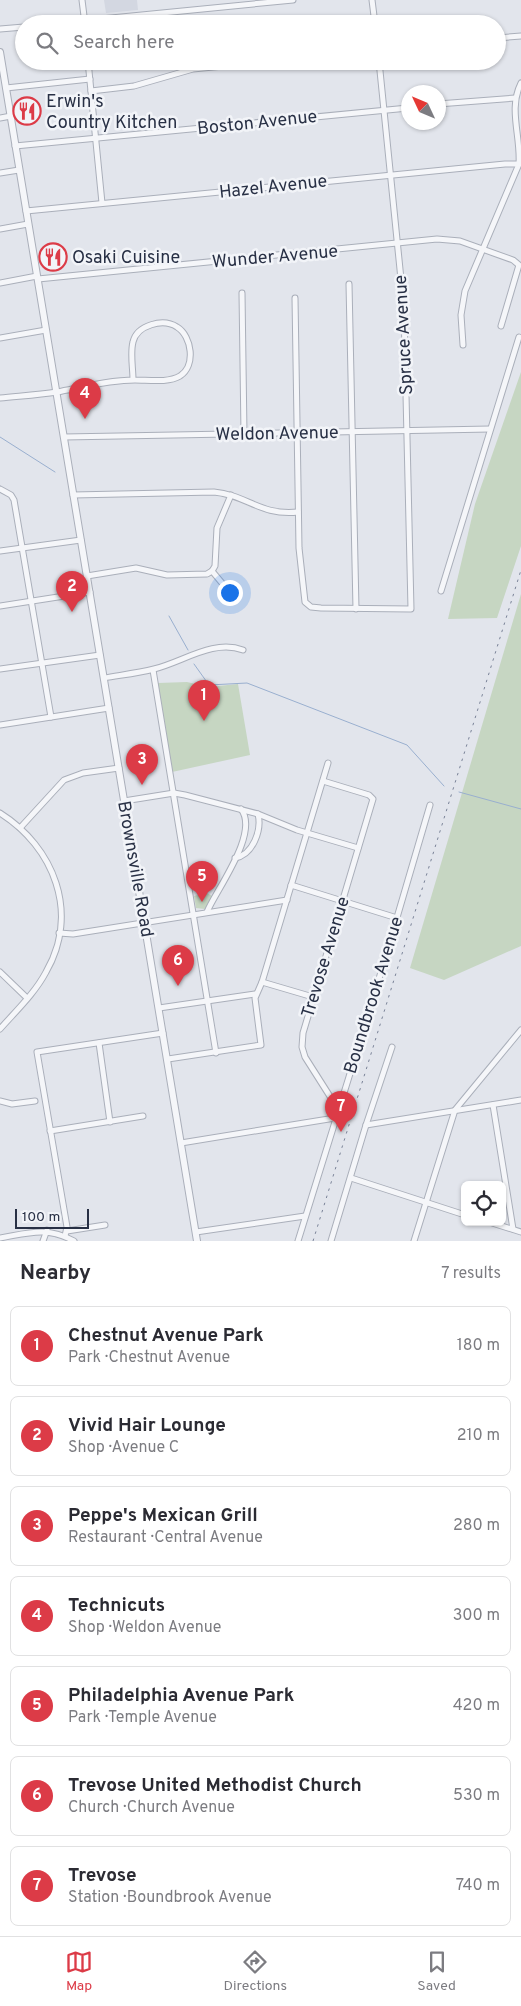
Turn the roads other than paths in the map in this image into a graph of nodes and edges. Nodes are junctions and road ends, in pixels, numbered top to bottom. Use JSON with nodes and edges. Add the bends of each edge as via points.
{"nodes":[{"id":1,"x":82,"y":0,"type":"edge"},
{"id":2,"x":293,"y":0,"type":"edge"},
{"id":3,"x":372,"y":0,"type":"edge"},
{"id":4,"x":83,"y":15,"type":"edge"},
{"id":5,"x":150,"y":15,"type":"edge"},
{"id":6,"x":374,"y":15,"type":"edge"},
{"id":7,"x":15,"y":27,"type":"edge"},
{"id":8,"x":0,"y":29,"type":"edge"},
{"id":9,"x":521,"y":36,"type":"edge"},
{"id":10,"x":506,"y":37,"type":"edge"},
{"id":11,"x":0,"y":52,"type":"edge"},
{"id":12,"x":89,"y":70,"type":"edge"},
{"id":13,"x":190,"y":70,"type":"edge"},
{"id":14,"x":380,"y":70,"type":"edge"},
{"id":15,"x":90,"y":79,"type":"junction"},
{"id":16,"x":521,"y":83,"type":"edge"},
{"id":17,"x":6,"y":88,"type":"junction"},
{"id":18,"x":91,"y":91,"type":"junction"},
{"id":19,"x":515,"y":98,"type":"junction"},
{"id":20,"x":446,"y":103,"type":"edge"},
{"id":21,"x":401,"y":109,"type":"edge"},
{"id":22,"x":384,"y":110,"type":"junction"},
{"id":23,"x":10,"y":116,"type":"junction"},
{"id":24,"x":0,"y":118,"type":"edge"},
{"id":25,"x":95,"y":138,"type":"junction"},
{"id":26,"x":15,"y":146,"type":"junction"},
{"id":27,"x":519,"y":164,"type":"junction"},
{"id":28,"x":19,"y":170,"type":"junction"},
{"id":29,"x":0,"y":173,"type":"edge"},
{"id":30,"x":390,"y":175,"type":"junction"},
{"id":31,"x":102,"y":203,"type":"junction"},
{"id":32,"x":26,"y":211,"type":"junction"},
{"id":33,"x":28,"y":224,"type":"junction"},
{"id":34,"x":0,"y":228,"type":"edge"},
{"id":35,"x":397,"y":244,"type":"junction"},
{"id":36,"x":482,"y":249,"type":"junction"},
{"id":37,"x":37,"y":278,"type":"junction"},
{"id":38,"x":0,"y":283,"type":"edge"},
{"id":39,"x":349,"y":284,"type":"dead end"},
{"id":40,"x":242,"y":293,"type":"dead end"},
{"id":41,"x":295,"y":298,"type":"dead end"},
{"id":42,"x":501,"y":326,"type":"dead end"},
{"id":43,"x":46,"y":330,"type":"junction"},
{"id":44,"x":519,"y":337,"type":"dead end"},
{"id":45,"x":0,"y":338,"type":"edge"},
{"id":46,"x":463,"y":345,"type":"dead end"},
{"id":47,"x":133,"y":380,"type":"junction"},
{"id":48,"x":56,"y":392,"type":"junction"},
{"id":49,"x":0,"y":398,"type":"edge"},
{"id":50,"x":490,"y":429,"type":"junction"},
{"id":51,"x":407,"y":431,"type":"junction"},
{"id":52,"x":297,"y":432,"type":"junction"},
{"id":53,"x":352,"y":432,"type":"junction"},
{"id":54,"x":244,"y":434,"type":"junction"},
{"id":55,"x":64,"y":437,"type":"junction"},
{"id":56,"x":0,"y":489,"type":"edge"},
{"id":57,"x":7,"y":493,"type":"junction"},
{"id":58,"x":0,"y":494,"type":"edge"},
{"id":59,"x":74,"y":495,"type":"junction"},
{"id":60,"x":231,"y":496,"type":"junction"},
{"id":61,"x":298,"y":512,"type":"junction"},
{"id":62,"x":81,"y":540,"type":"junction"},
{"id":63,"x":21,"y":548,"type":"junction"},
{"id":64,"x":0,"y":551,"type":"edge"},
{"id":65,"x":212,"y":571,"type":"junction"},
{"id":66,"x":87,"y":576,"type":"junction"},
{"id":67,"x":222,"y":582,"type":"dead end"},
{"id":68,"x":441,"y":591,"type":"dead end"},
{"id":69,"x":90,"y":592,"type":"junction"},
{"id":70,"x":32,"y":602,"type":"junction"},
{"id":71,"x":0,"y":606,"type":"edge"},
{"id":72,"x":356,"y":609,"type":"junction"},
{"id":73,"x":243,"y":650,"type":"dead end"},
{"id":74,"x":100,"y":655,"type":"junction"},
{"id":75,"x":42,"y":663,"type":"junction"},
{"id":76,"x":0,"y":670,"type":"edge"},
{"id":77,"x":153,"y":670,"type":"junction"},
{"id":78,"x":104,"y":678,"type":"junction"},
{"id":79,"x":109,"y":708,"type":"junction"},
{"id":80,"x":51,"y":717,"type":"junction"},
{"id":81,"x":0,"y":725,"type":"edge"},
{"id":82,"x":328,"y":763,"type":"dead end"},
{"id":83,"x":119,"y":768,"type":"junction"},
{"id":84,"x":323,"y":781,"type":"junction"},
{"id":85,"x":174,"y":793,"type":"junction"},
{"id":86,"x":124,"y":800,"type":"junction"},
{"id":87,"x":430,"y":805,"type":"dead end"},
{"id":88,"x":241,"y":809,"type":"junction"},
{"id":89,"x":0,"y":813,"type":"edge"},
{"id":90,"x":258,"y":814,"type":"junction"},
{"id":91,"x":20,"y":828,"type":"junction"},
{"id":92,"x":307,"y":833,"type":"junction"},
{"id":93,"x":358,"y":848,"type":"junction"},
{"id":94,"x":235,"y":858,"type":"junction"},
{"id":95,"x":291,"y":885,"type":"junction"},
{"id":96,"x":287,"y":900,"type":"junction"},
{"id":97,"x":343,"y":901,"type":"junction"},
{"id":98,"x":207,"y":912,"type":"junction"},
{"id":99,"x":194,"y":914,"type":"junction"},
{"id":100,"x":397,"y":918,"type":"junction"},
{"id":101,"x":145,"y":922,"type":"junction"},
{"id":102,"x":60,"y":933,"type":"junction"},
{"id":103,"x":0,"y":972,"type":"edge"},
{"id":104,"x":262,"y":982,"type":"junction"},
{"id":105,"x":255,"y":994,"type":"junction"},
{"id":106,"x":313,"y":996,"type":"junction"},
{"id":107,"x":28,"y":998,"type":"junction"},
{"id":108,"x":208,"y":1000,"type":"junction"},
{"id":109,"x":159,"y":1008,"type":"junction"},
{"id":110,"x":0,"y":1028,"type":"edge"},
{"id":111,"x":521,"y":1030,"type":"edge"},
{"id":112,"x":163,"y":1034,"type":"junction"},
{"id":113,"x":99,"y":1043,"type":"junction"},
{"id":114,"x":392,"y":1047,"type":"dead end"},
{"id":115,"x":216,"y":1053,"type":"junction"},
{"id":116,"x":168,"y":1059,"type":"junction"},
{"id":117,"x":521,"y":1100,"type":"edge"},
{"id":118,"x":0,"y":1101,"type":"edge"},
{"id":119,"x":34,"y":1101,"type":"dead end"},
{"id":120,"x":493,"y":1105,"type":"junction"},
{"id":121,"x":338,"y":1109,"type":"junction"},
{"id":122,"x":455,"y":1110,"type":"junction"},
{"id":123,"x":143,"y":1116,"type":"dead end"},
{"id":124,"x":335,"y":1118,"type":"junction"},
{"id":125,"x":110,"y":1122,"type":"junction"},
{"id":126,"x":366,"y":1125,"type":"junction"},
{"id":127,"x":50,"y":1131,"type":"junction"},
{"id":128,"x":181,"y":1143,"type":"junction"},
{"id":129,"x":352,"y":1178,"type":"junction"},
{"id":130,"x":426,"y":1202,"type":"junction"},
{"id":131,"x":461,"y":1214,"type":"edge"},
{"id":132,"x":305,"y":1216,"type":"junction"},
{"id":133,"x":105,"y":1226,"type":"dead end"},
{"id":134,"x":503,"y":1226,"type":"edge"},
{"id":135,"x":513,"y":1229,"type":"junction"},
{"id":136,"x":47,"y":1230,"type":"junction"},
{"id":137,"x":196,"y":1232,"type":"junction"},
{"id":138,"x":521,"y":1232,"type":"edge"},
{"id":139,"x":66,"y":1233,"type":"junction"},
{"id":140,"x":0,"y":1238,"type":"edge"},
{"id":141,"x":43,"y":1241,"type":"edge"},
{"id":142,"x":74,"y":1241,"type":"edge"},
{"id":143,"x":197,"y":1241,"type":"edge"},
{"id":144,"x":298,"y":1241,"type":"edge"},
{"id":145,"x":331,"y":1241,"type":"edge"},
{"id":146,"x":414,"y":1241,"type":"edge"}],
"edges":[{"from":1,"to":4,"type":"street"},
{"from":2,"to":5,"type":"street"},
{"from":3,"to":6,"type":"street"},
{"from":7,"to":8,"type":"street"},
{"from":9,"to":10,"type":"street"},
{"from":11,"to":17,"type":"street","name":"Brownsville Road"},
{"from":12,"to":15,"type":"street"},
{"from":13,"to":18,"type":"street","via":[[134,86]]},
{"from":14,"to":22,"type":"street","name":"Spruce Avenue"},
{"from":15,"to":17,"type":"street"},
{"from":15,"to":18,"type":"street"},
{"from":16,"to":19,"type":"street"},
{"from":17,"to":23,"type":"street","name":"Brownsville Road"},
{"from":18,"to":25,"type":"street"},
{"from":19,"to":20,"type":"street"},
{"from":19,"to":27,"type":"street"},
{"from":21,"to":22,"type":"street","name":"Boston Avenue"},
{"from":22,"to":25,"type":"street","name":"Boston Avenue"},
{"from":22,"to":30,"type":"street","name":"Spruce Avenue"},
{"from":23,"to":24,"type":"street"},
{"from":23,"to":26,"type":"street","name":"Brownsville Road"},
{"from":25,"to":26,"type":"street","name":"Boston Avenue"},
{"from":25,"to":31,"type":"street"},
{"from":26,"to":28,"type":"street","name":"Brownsville Road"},
{"from":27,"to":30,"type":"street","name":"Hazel Avenue"},
{"from":27,"to":36,"type":"street"},
{"from":28,"to":29,"type":"street"},
{"from":28,"to":32,"type":"street","name":"Brownsville Road"},
{"from":30,"to":31,"type":"street","name":"Hazel Avenue"},
{"from":30,"to":35,"type":"street","name":"Spruce Avenue"},
{"from":31,"to":32,"type":"street","name":"Hazel Avenue"},
{"from":32,"to":33,"type":"street","name":"Brownsville Road"},
{"from":33,"to":34,"type":"street"},
{"from":33,"to":37,"type":"street","name":"Brownsville Road"},
{"from":35,"to":36,"type":"street","name":"Wunder Avenue","via":[[448,239]]},
{"from":35,"to":37,"type":"street","name":"Wunder Avenue"},
{"from":35,"to":51,"type":"street","name":"Spruce Avenue","via":[[404,310]]},
{"from":36,"to":42,"type":"street","name":"Wunder Avenue","via":[[518,263]]},
{"from":36,"to":46,"type":"street","via":[[462,304]]},
{"from":37,"to":38,"type":"street","name":"Wunder Avenue"},
{"from":37,"to":43,"type":"street","name":"Brownsville Road"},
{"from":39,"to":53,"type":"street"},
{"from":40,"to":54,"type":"street"},
{"from":41,"to":52,"type":"street"},
{"from":43,"to":45,"type":"street"},
{"from":43,"to":48,"type":"street","name":"Brownsville Road"},
{"from":44,"to":50,"type":"street"},
{"from":47,"to":47,"type":"street","via":[[170,379],[184,373],[191,356],[182,330],[168,324],[147,326],[138,332],[132,345]]},
{"from":47,"to":48,"type":"street"},
{"from":48,"to":49,"type":"street"},
{"from":48,"to":55,"type":"street","name":"Brownsville Road"},
{"from":50,"to":51,"type":"street","name":"Weldon Avenue"},
{"from":50,"to":68,"type":"street"},
{"from":51,"to":53,"type":"street","name":"Weldon Avenue"},
{"from":51,"to":72,"type":"street","name":"Spruce Avenue","via":[[411,609]]},
{"from":52,"to":53,"type":"street","name":"Weldon Avenue"},
{"from":52,"to":54,"type":"street","name":"Weldon Avenue"},
{"from":52,"to":61,"type":"street"},
{"from":53,"to":72,"type":"street"},
{"from":54,"to":55,"type":"street","name":"Weldon Avenue"},
{"from":55,"to":59,"type":"street","name":"Brownsville Road"},
{"from":56,"to":57,"type":"street"},
{"from":57,"to":58,"type":"street"},
{"from":57,"to":63,"type":"street","via":[[14,500]]},
{"from":59,"to":60,"type":"street","via":[[214,492]]},
{"from":59,"to":62,"type":"street","name":"Brownsville Road"},
{"from":60,"to":61,"type":"street","via":[[270,512]]},
{"from":60,"to":65,"type":"street","via":[[216,528],[215,566]]},
{"from":61,"to":72,"type":"street","via":[[304,599],[308,605],[321,608]]},
{"from":62,"to":63,"type":"street"},
{"from":62,"to":66,"type":"street","name":"Brownsville Road"},
{"from":63,"to":64,"type":"street"},
{"from":63,"to":70,"type":"street"},
{"from":65,"to":66,"type":"street","via":[[207,574],[167,575],[136,568]]},
{"from":65,"to":67,"type":"street"},
{"from":66,"to":69,"type":"street","name":"Brownsville Road"},
{"from":69,"to":70,"type":"street"},
{"from":69,"to":74,"type":"street","name":"Brownsville Road"},
{"from":70,"to":71,"type":"street"},
{"from":70,"to":75,"type":"street"},
{"from":73,"to":77,"type":"street","via":[[219,646]]},
{"from":74,"to":75,"type":"street"},
{"from":74,"to":78,"type":"street","name":"Brownsville Road"},
{"from":75,"to":76,"type":"street"},
{"from":75,"to":80,"type":"street"},
{"from":77,"to":78,"type":"street"},
{"from":77,"to":85,"type":"street"},
{"from":78,"to":79,"type":"street","name":"Brownsville Road"},
{"from":79,"to":80,"type":"street"},
{"from":79,"to":83,"type":"street","name":"Brownsville Road"},
{"from":80,"to":81,"type":"street"},
{"from":82,"to":84,"type":"street"},
{"from":83,"to":86,"type":"street","name":"Brownsville Road"},
{"from":83,"to":91,"type":"street","via":[[83,773],[64,780]]},
{"from":84,"to":92,"type":"street"},
{"from":84,"to":93,"type":"street","name":"Trevose Avenue","via":[[373,799]]},
{"from":85,"to":86,"type":"street"},
{"from":85,"to":88,"type":"street"},
{"from":85,"to":99,"type":"street"},
{"from":86,"to":101,"type":"street","name":"Brownsville Road"},
{"from":87,"to":100,"type":"street","name":"Boundbrook Avenue"},
{"from":88,"to":90,"type":"street"},
{"from":88,"to":94,"type":"street","via":[[244,833]]},
{"from":89,"to":91,"type":"street"},
{"from":90,"to":92,"type":"street"},
{"from":90,"to":94,"type":"street","via":[[252,848],[246,855]]},
{"from":91,"to":102,"type":"street","via":[[40,848],[53,874],[60,903]]},
{"from":92,"to":93,"type":"street"},
{"from":92,"to":95,"type":"street"},
{"from":93,"to":97,"type":"street","name":"Trevose Avenue"},
{"from":94,"to":98,"type":"street","via":[[225,883]]},
{"from":95,"to":96,"type":"street"},
{"from":95,"to":97,"type":"street"},
{"from":96,"to":98,"type":"street"},
{"from":96,"to":104,"type":"street"},
{"from":97,"to":100,"type":"street"},
{"from":97,"to":106,"type":"street","name":"Trevose Avenue"},
{"from":98,"to":99,"type":"street"},
{"from":99,"to":101,"type":"street"},
{"from":99,"to":108,"type":"street"},
{"from":100,"to":121,"type":"street","name":"Boundbrook Avenue"},
{"from":101,"to":102,"type":"street","via":[[73,934]]},
{"from":101,"to":109,"type":"street","name":"Brownsville Road"},
{"from":102,"to":107,"type":"street","via":[[50,966]]},
{"from":103,"to":107,"type":"street"},
{"from":104,"to":105,"type":"street"},
{"from":104,"to":106,"type":"street"},
{"from":105,"to":108,"type":"street"},
{"from":105,"to":115,"type":"street","via":[[261,1045]]},
{"from":106,"to":121,"type":"street","name":"Trevose Avenue","via":[[302,1033],[303,1052]]},
{"from":107,"to":110,"type":"street"},
{"from":108,"to":109,"type":"street"},
{"from":108,"to":115,"type":"street"},
{"from":109,"to":112,"type":"street","name":"Brownsville Road"},
{"from":111,"to":122,"type":"street"},
{"from":112,"to":113,"type":"street"},
{"from":112,"to":116,"type":"street","name":"Brownsville Road"},
{"from":113,"to":125,"type":"street"},
{"from":113,"to":127,"type":"street","via":[[37,1052]]},
{"from":114,"to":126,"type":"street"},
{"from":115,"to":116,"type":"street"},
{"from":116,"to":128,"type":"street","name":"Brownsville Road"},
{"from":117,"to":120,"type":"street"},
{"from":118,"to":119,"type":"street","via":[[12,1104]]},
{"from":120,"to":122,"type":"street"},
{"from":120,"to":135,"type":"street"},
{"from":121,"to":124,"type":"street","name":"Boundbrook Avenue"},
{"from":122,"to":126,"type":"street"},
{"from":122,"to":130,"type":"street"},
{"from":123,"to":125,"type":"street"},
{"from":124,"to":128,"type":"street"},
{"from":124,"to":132,"type":"street","name":"Boundbrook Avenue"},
{"from":125,"to":127,"type":"street"},
{"from":126,"to":129,"type":"street"},
{"from":127,"to":139,"type":"street"},
{"from":128,"to":137,"type":"street","name":"Brownsville Road"},
{"from":129,"to":130,"type":"street"},
{"from":129,"to":145,"type":"street"},
{"from":130,"to":131,"type":"street"},
{"from":130,"to":146,"type":"street"},
{"from":132,"to":137,"type":"street"},
{"from":132,"to":144,"type":"street","name":"Boundbrook Avenue"},
{"from":133,"to":139,"type":"street"},
{"from":134,"to":135,"type":"street"},
{"from":135,"to":138,"type":"street"},
{"from":136,"to":139,"type":"street"},
{"from":136,"to":140,"type":"street"},
{"from":136,"to":141,"type":"street"},
{"from":137,"to":143,"type":"street","name":"Brownsville Road"},
{"from":139,"to":142,"type":"street"}]}
